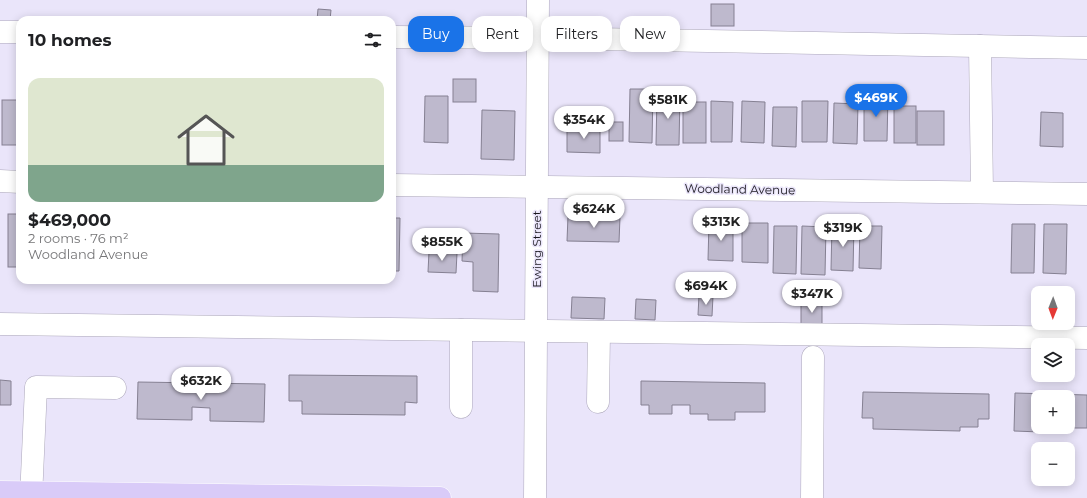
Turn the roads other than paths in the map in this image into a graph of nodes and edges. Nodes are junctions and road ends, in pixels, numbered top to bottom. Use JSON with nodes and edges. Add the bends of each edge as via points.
{"nodes":[{"id":1,"x":538,"y":0,"type":"edge"},
{"id":2,"x":0,"y":32,"type":"edge"},
{"id":3,"x":16,"y":32,"type":"edge"},
{"id":4,"x":396,"y":36,"type":"edge"},
{"id":5,"x":538,"y":38,"type":"junction"},
{"id":6,"x":980,"y":46,"type":"junction"},
{"id":7,"x":1087,"y":48,"type":"edge"},
{"id":8,"x":0,"y":181,"type":"edge"},
{"id":9,"x":16,"y":182,"type":"edge"},
{"id":10,"x":396,"y":185,"type":"edge"},
{"id":11,"x":537,"y":186,"type":"junction"},
{"id":12,"x":982,"y":192,"type":"junction"},
{"id":13,"x":1087,"y":194,"type":"edge"},
{"id":14,"x":0,"y":324,"type":"edge"},
{"id":15,"x":461,"y":330,"type":"junction"},
{"id":16,"x":536,"y":331,"type":"junction"},
{"id":17,"x":599,"y":332,"type":"junction"},
{"id":18,"x":1087,"y":338,"type":"edge"},
{"id":19,"x":813,"y":357,"type":"dead end"},
{"id":20,"x":115,"y":388,"type":"dead end"},
{"id":21,"x":598,"y":402,"type":"dead end"},
{"id":22,"x":461,"y":407,"type":"dead end"},
{"id":23,"x":0,"y":492,"type":"edge"},
{"id":24,"x":31,"y":495,"type":"edge"},
{"id":25,"x":440,"y":498,"type":"edge"},
{"id":26,"x":535,"y":498,"type":"edge"},
{"id":27,"x":812,"y":498,"type":"edge"}],
"edges":[{"from":1,"to":5,"type":"street","name":"Ewing Street"},
{"from":2,"to":3,"type":"street"},
{"from":4,"to":5,"type":"street"},
{"from":5,"to":6,"type":"street"},
{"from":5,"to":11,"type":"street","name":"Ewing Street"},
{"from":6,"to":7,"type":"street"},
{"from":6,"to":12,"type":"street"},
{"from":8,"to":9,"type":"street"},
{"from":10,"to":11,"type":"street","name":"Woodland Avenue"},
{"from":11,"to":12,"type":"street","name":"Woodland Avenue"},
{"from":11,"to":16,"type":"street","name":"Ewing Street"},
{"from":12,"to":13,"type":"street","name":"Woodland Avenue"},
{"from":14,"to":15,"type":"street"},
{"from":15,"to":16,"type":"street"},
{"from":15,"to":22,"type":"street"},
{"from":16,"to":17,"type":"street"},
{"from":16,"to":26,"type":"street","name":"Ewing Street"},
{"from":17,"to":18,"type":"street"},
{"from":17,"to":21,"type":"street"},
{"from":19,"to":27,"type":"street"},
{"from":20,"to":24,"type":"street","via":[[36,387]]},
{"from":23,"to":24,"type":"main road"},
{"from":24,"to":25,"type":"main road"}]}
